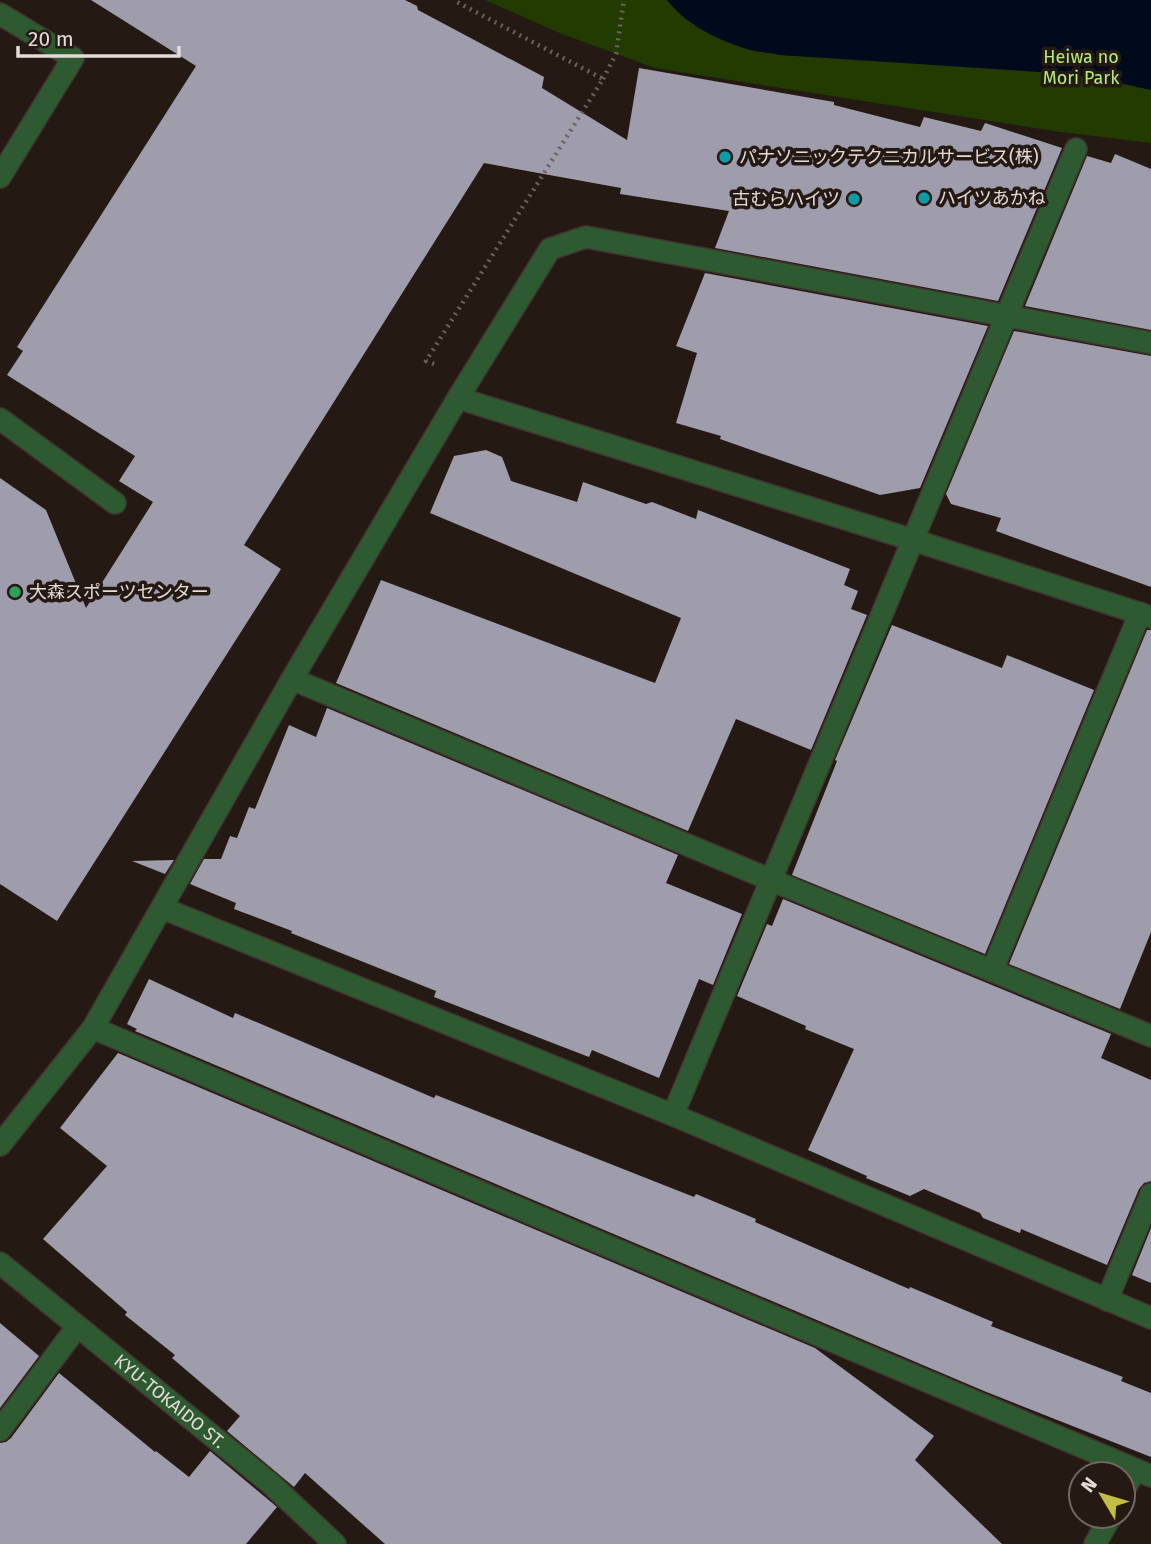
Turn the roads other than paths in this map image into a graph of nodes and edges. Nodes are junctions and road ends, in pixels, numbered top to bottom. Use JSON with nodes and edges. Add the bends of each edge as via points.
{"nodes":[{"id":1,"x":0,"y":14,"type":"edge"},
{"id":2,"x":1076,"y":149,"type":"dead end"},
{"id":3,"x":0,"y":177,"type":"edge"},
{"id":4,"x":1007,"y":316,"type":"junction"},
{"id":5,"x":1151,"y":343,"type":"edge"},
{"id":6,"x":458,"y":398,"type":"junction"},
{"id":7,"x":0,"y":419,"type":"edge"},
{"id":8,"x":115,"y":503,"type":"dead end"},
{"id":9,"x":913,"y":540,"type":"junction"},
{"id":10,"x":1146,"y":615,"type":"edge"},
{"id":11,"x":292,"y":679,"type":"junction"},
{"id":12,"x":771,"y":880,"type":"junction"},
{"id":13,"x":162,"y":908,"type":"junction"},
{"id":14,"x":992,"y":971,"type":"junction"},
{"id":15,"x":93,"y":1028,"type":"junction"},
{"id":16,"x":1151,"y":1036,"type":"edge"},
{"id":17,"x":673,"y":1115,"type":"junction"},
{"id":18,"x":0,"y":1145,"type":"edge"},
{"id":19,"x":1151,"y":1194,"type":"edge"},
{"id":20,"x":0,"y":1263,"type":"edge"},
{"id":21,"x":1107,"y":1300,"type":"junction"},
{"id":22,"x":1151,"y":1318,"type":"edge"},
{"id":23,"x":77,"y":1326,"type":"junction"},
{"id":24,"x":0,"y":1430,"type":"edge"},
{"id":25,"x":1143,"y":1473,"type":"edge"},
{"id":26,"x":335,"y":1544,"type":"edge"}],
"edges":[{"from":1,"to":3,"type":"street","via":[[73,58]]},
{"from":2,"to":4,"type":"street"},
{"from":4,"to":5,"type":"street"},
{"from":4,"to":6,"type":"street","via":[[586,237],[550,249]]},
{"from":4,"to":9,"type":"street"},
{"from":6,"to":9,"type":"street"},
{"from":6,"to":11,"type":"street"},
{"from":7,"to":8,"type":"street"},
{"from":9,"to":10,"type":"street"},
{"from":9,"to":12,"type":"street"},
{"from":10,"to":14,"type":"street"},
{"from":11,"to":12,"type":"street"},
{"from":11,"to":13,"type":"street"},
{"from":12,"to":14,"type":"street"},
{"from":12,"to":17,"type":"street"},
{"from":13,"to":15,"type":"street"},
{"from":13,"to":17,"type":"street"},
{"from":14,"to":16,"type":"street"},
{"from":15,"to":18,"type":"street"},
{"from":15,"to":25,"type":"street"},
{"from":17,"to":21,"type":"street"},
{"from":19,"to":21,"type":"street"},
{"from":20,"to":23,"type":"street","name":"KYU-TOKAIDO ST."},
{"from":21,"to":22,"type":"street"},
{"from":23,"to":24,"type":"street"},
{"from":23,"to":26,"type":"street","name":"KYU-TOKAIDO ST.","via":[[270,1483]]}]}
